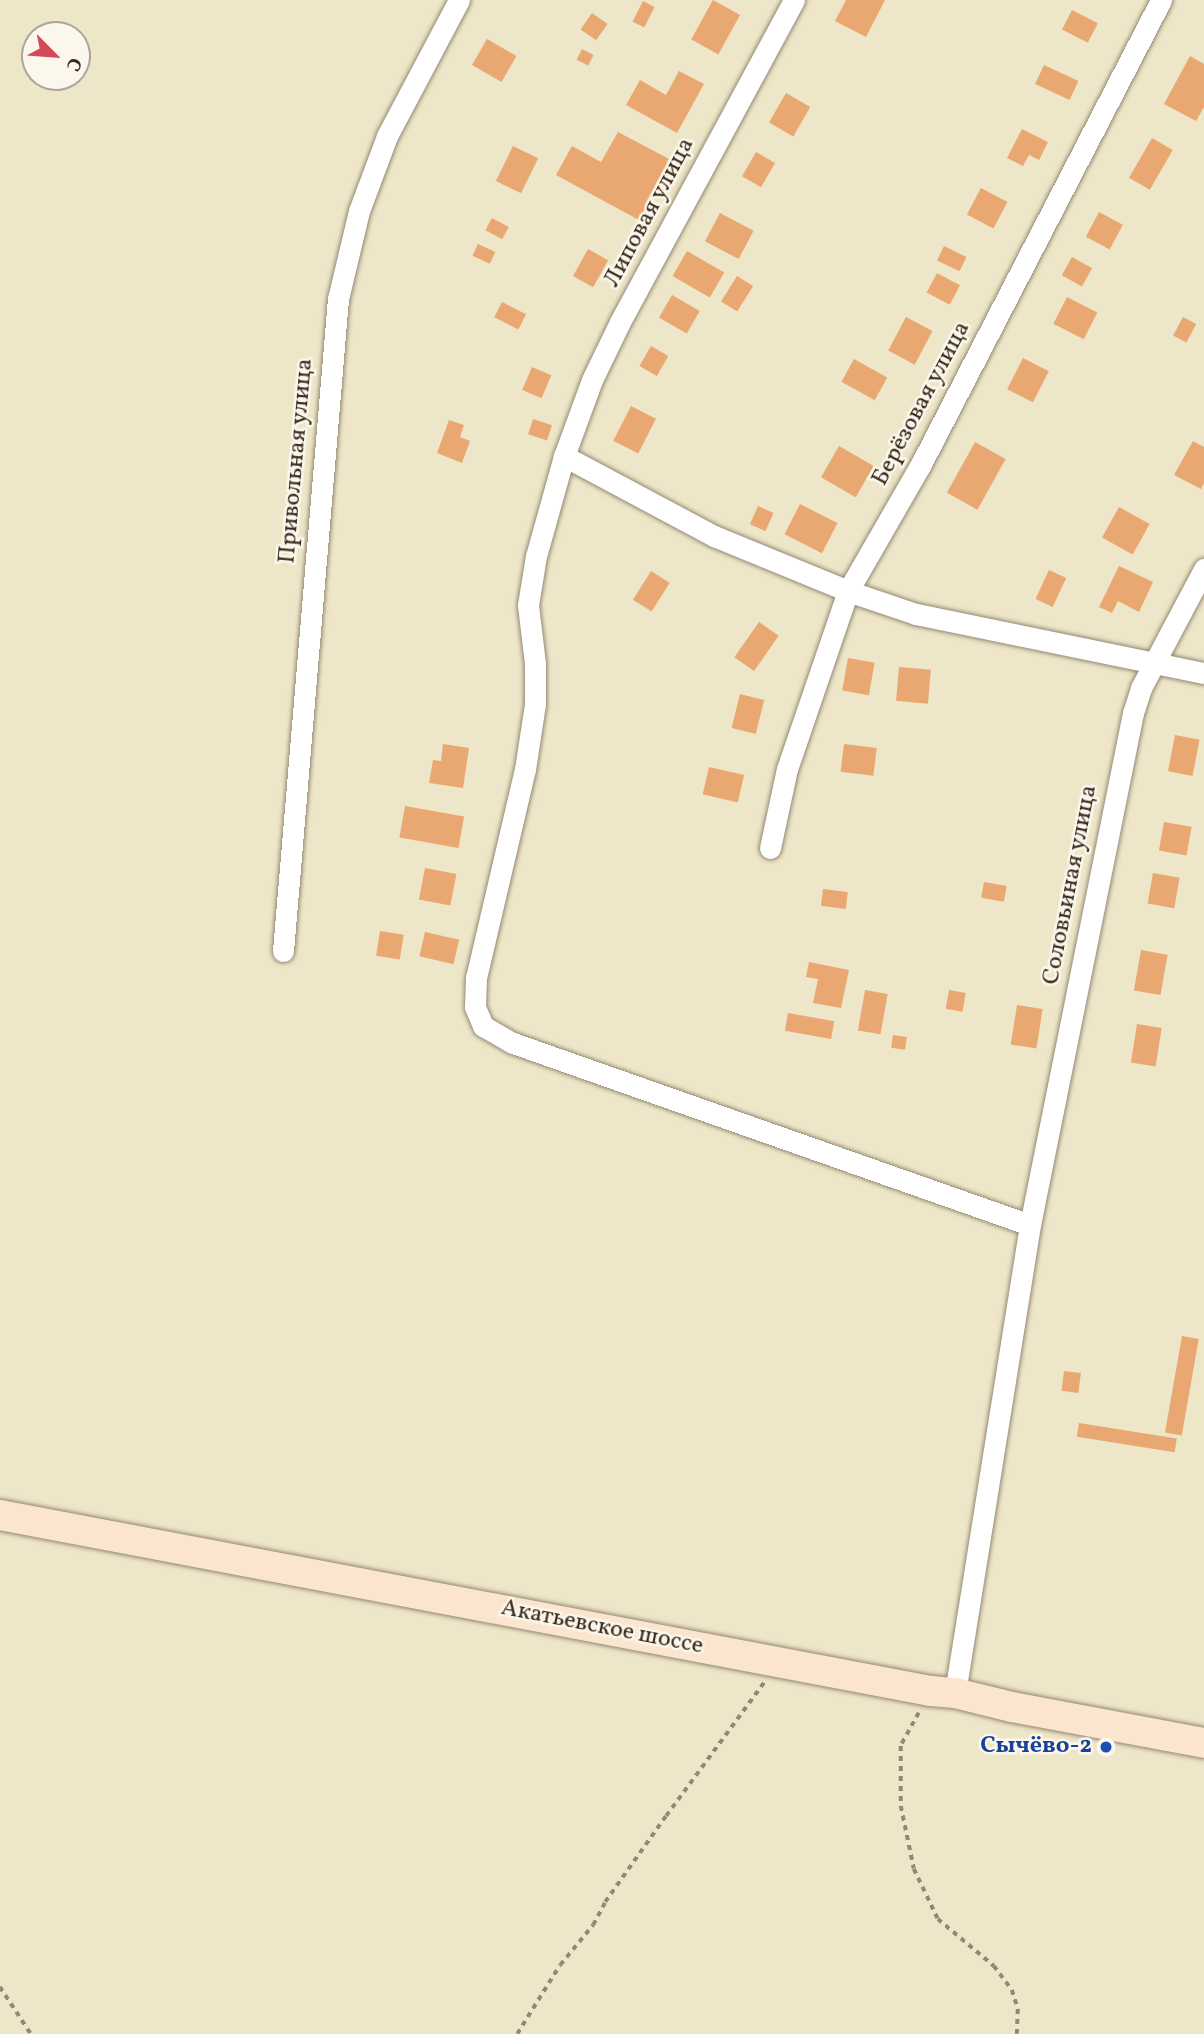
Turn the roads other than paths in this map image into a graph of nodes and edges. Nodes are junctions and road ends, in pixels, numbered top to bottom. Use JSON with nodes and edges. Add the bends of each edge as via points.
{"nodes":[{"id":1,"x":459,"y":0,"type":"edge"},
{"id":2,"x":1161,"y":0,"type":"edge"},
{"id":3,"x":788,"y":2,"type":"edge"},
{"id":4,"x":564,"y":456,"type":"junction"},
{"id":5,"x":1204,"y":569,"type":"edge"},
{"id":6,"x":848,"y":591,"type":"junction"},
{"id":7,"x":1154,"y":664,"type":"junction"},
{"id":8,"x":1204,"y":673,"type":"edge"},
{"id":9,"x":770,"y":848,"type":"dead end"},
{"id":10,"x":283,"y":951,"type":"dead end"},
{"id":11,"x":1030,"y":1225,"type":"junction"},
{"id":12,"x":0,"y":1515,"type":"edge"},
{"id":13,"x":943,"y":1692,"type":"junction"},
{"id":14,"x":1204,"y":1743,"type":"edge"}],
"edges":[{"from":1,"to":10,"type":"street","name":"Привольная улица","via":[[387,136],[359,211],[338,299]]},
{"from":2,"to":6,"type":"street","name":"Берёзовая улица","via":[[920,466]]},
{"from":3,"to":4,"type":"street","name":"Липовая улица","via":[[592,380]]},
{"from":4,"to":6,"type":"street","via":[[714,536]]},
{"from":4,"to":11,"type":"street","name":"Липовая улица","via":[[536,556],[528,605],[535,705],[525,769],[476,978],[475,1007],[483,1026],[513,1042]]},
{"from":5,"to":7,"type":"street","name":"Соловьиная улица"},
{"from":6,"to":7,"type":"street","via":[[916,614]]},
{"from":6,"to":9,"type":"street","name":"Берёзовая улица","via":[[787,769]]},
{"from":7,"to":8,"type":"street"},
{"from":7,"to":11,"type":"street","name":"Соловьиная улица","via":[[1133,713]]},
{"from":11,"to":13,"type":"street","name":"Соловьиная улица"},
{"from":12,"to":13,"type":"street","name":"Акатьевское шоссе"},
{"from":13,"to":14,"type":"street","name":"Акатьевское шоссе"}]}
